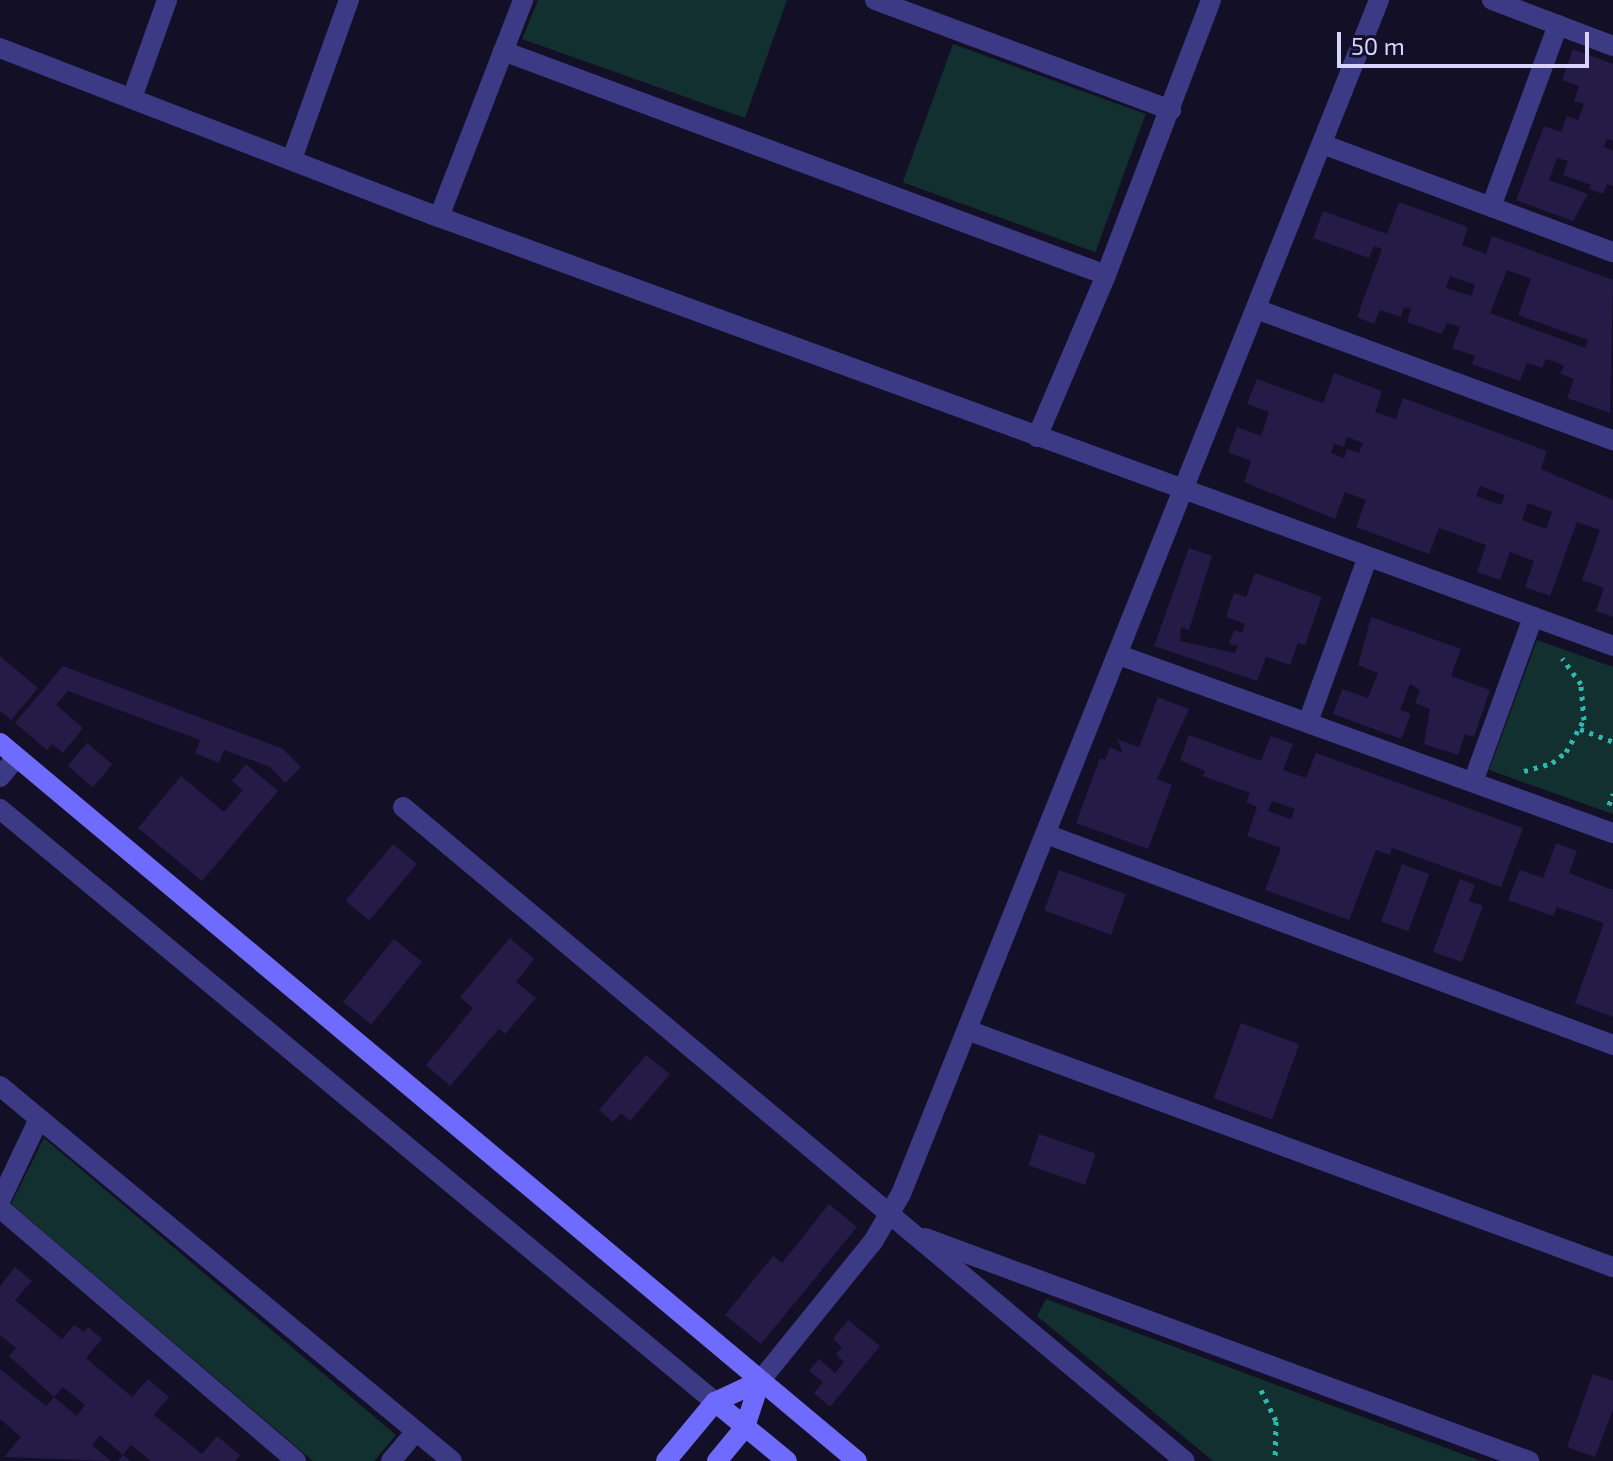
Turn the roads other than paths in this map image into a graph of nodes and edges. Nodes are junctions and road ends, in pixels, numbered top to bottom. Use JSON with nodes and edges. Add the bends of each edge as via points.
{"nodes":[{"id":1,"x":167,"y":0,"type":"edge"},
{"id":2,"x":349,"y":0,"type":"edge"},
{"id":3,"x":523,"y":0,"type":"edge"},
{"id":4,"x":875,"y":0,"type":"edge"},
{"id":5,"x":1211,"y":0,"type":"edge"},
{"id":6,"x":1379,"y":0,"type":"edge"},
{"id":7,"x":1492,"y":0,"type":"edge"},
{"id":8,"x":1558,"y":25,"type":"junction"},
{"id":9,"x":1613,"y":46,"type":"edge"},
{"id":10,"x":0,"y":48,"type":"edge"},
{"id":11,"x":503,"y":51,"type":"junction"},
{"id":12,"x":132,"y":98,"type":"junction"},
{"id":13,"x":1171,"y":110,"type":"junction"},
{"id":14,"x":1322,"y":144,"type":"junction"},
{"id":15,"x":292,"y":159,"type":"junction"},
{"id":16,"x":1491,"y":207,"type":"junction"},
{"id":17,"x":439,"y":217,"type":"junction"},
{"id":18,"x":1613,"y":252,"type":"edge"},
{"id":19,"x":1106,"y":275,"type":"junction"},
{"id":20,"x":1256,"y":309,"type":"junction"},
{"id":21,"x":1037,"y":437,"type":"junction"},
{"id":22,"x":1613,"y":440,"type":"edge"},
{"id":23,"x":1184,"y":491,"type":"junction"},
{"id":24,"x":1367,"y":559,"type":"junction"},
{"id":25,"x":1533,"y":617,"type":"junction"},
{"id":26,"x":1613,"y":646,"type":"edge"},
{"id":27,"x":1119,"y":655,"type":"junction"},
{"id":28,"x":1308,"y":722,"type":"junction"},
{"id":29,"x":0,"y":743,"type":"edge"},
{"id":30,"x":17,"y":757,"type":"junction"},
{"id":31,"x":0,"y":777,"type":"edge"},
{"id":32,"x":1473,"y":782,"type":"junction"},
{"id":33,"x":403,"y":807,"type":"dead end"},
{"id":34,"x":0,"y":809,"type":"edge"},
{"id":35,"x":1613,"y":833,"type":"edge"},
{"id":36,"x":1046,"y":834,"type":"junction"},
{"id":37,"x":967,"y":1030,"type":"junction"},
{"id":38,"x":1613,"y":1045,"type":"edge"},
{"id":39,"x":0,"y":1086,"type":"edge"},
{"id":40,"x":39,"y":1119,"type":"junction"},
{"id":41,"x":0,"y":1201,"type":"edge"},
{"id":42,"x":0,"y":1208,"type":"edge"},
{"id":43,"x":890,"y":1215,"type":"junction"},
{"id":44,"x":910,"y":1232,"type":"junction"},
{"id":45,"x":1613,"y":1267,"type":"edge"},
{"id":46,"x":760,"y":1381,"type":"junction"},
{"id":47,"x":715,"y":1402,"type":"junction"},
{"id":48,"x":745,"y":1427,"type":"junction"},
{"id":49,"x":416,"y":1431,"type":"junction"},
{"id":50,"x":296,"y":1461,"type":"edge"},
{"id":51,"x":391,"y":1461,"type":"edge"},
{"id":52,"x":452,"y":1461,"type":"edge"},
{"id":53,"x":666,"y":1461,"type":"edge"},
{"id":54,"x":717,"y":1461,"type":"edge"},
{"id":55,"x":787,"y":1461,"type":"edge"},
{"id":56,"x":857,"y":1461,"type":"edge"},
{"id":57,"x":1185,"y":1461,"type":"edge"},
{"id":58,"x":1529,"y":1461,"type":"edge"}],
"edges":[{"from":1,"to":12,"type":"street"},
{"from":2,"to":15,"type":"street"},
{"from":3,"to":11,"type":"street"},
{"from":4,"to":13,"type":"street"},
{"from":5,"to":13,"type":"street"},
{"from":6,"to":14,"type":"street"},
{"from":7,"to":8,"type":"street"},
{"from":8,"to":9,"type":"street"},
{"from":8,"to":16,"type":"street"},
{"from":10,"to":12,"type":"street"},
{"from":11,"to":17,"type":"street"},
{"from":11,"to":19,"type":"street"},
{"from":12,"to":15,"type":"street"},
{"from":13,"to":19,"type":"street"},
{"from":14,"to":16,"type":"street"},
{"from":14,"to":20,"type":"street"},
{"from":15,"to":17,"type":"street"},
{"from":16,"to":18,"type":"street"},
{"from":17,"to":21,"type":"street"},
{"from":19,"to":21,"type":"street"},
{"from":20,"to":22,"type":"street"},
{"from":20,"to":23,"type":"street"},
{"from":21,"to":23,"type":"street"},
{"from":23,"to":24,"type":"street"},
{"from":23,"to":27,"type":"street"},
{"from":24,"to":25,"type":"street"},
{"from":24,"to":28,"type":"street"},
{"from":25,"to":26,"type":"street"},
{"from":25,"to":32,"type":"street"},
{"from":27,"to":28,"type":"street"},
{"from":27,"to":36,"type":"street"},
{"from":28,"to":32,"type":"street"},
{"from":29,"to":30,"type":"street"},
{"from":30,"to":31,"type":"street"},
{"from":30,"to":46,"type":"street"},
{"from":32,"to":35,"type":"street"},
{"from":33,"to":43,"type":"street"},
{"from":34,"to":47,"type":"street"},
{"from":36,"to":37,"type":"street"},
{"from":36,"to":38,"type":"street"},
{"from":37,"to":43,"type":"street"},
{"from":37,"to":45,"type":"street"},
{"from":39,"to":40,"type":"street"},
{"from":40,"to":41,"type":"street"},
{"from":40,"to":49,"type":"street"},
{"from":42,"to":50,"type":"street"},
{"from":43,"to":44,"type":"street"},
{"from":43,"to":46,"type":"street"},
{"from":44,"to":57,"type":"street"},
{"from":44,"to":58,"type":"street"},
{"from":46,"to":47,"type":"street"},
{"from":46,"to":48,"type":"street"},
{"from":46,"to":56,"type":"street"},
{"from":47,"to":48,"type":"street"},
{"from":47,"to":53,"type":"street"},
{"from":48,"to":54,"type":"street"},
{"from":48,"to":55,"type":"street"},
{"from":49,"to":51,"type":"street"},
{"from":49,"to":52,"type":"street"}]}
